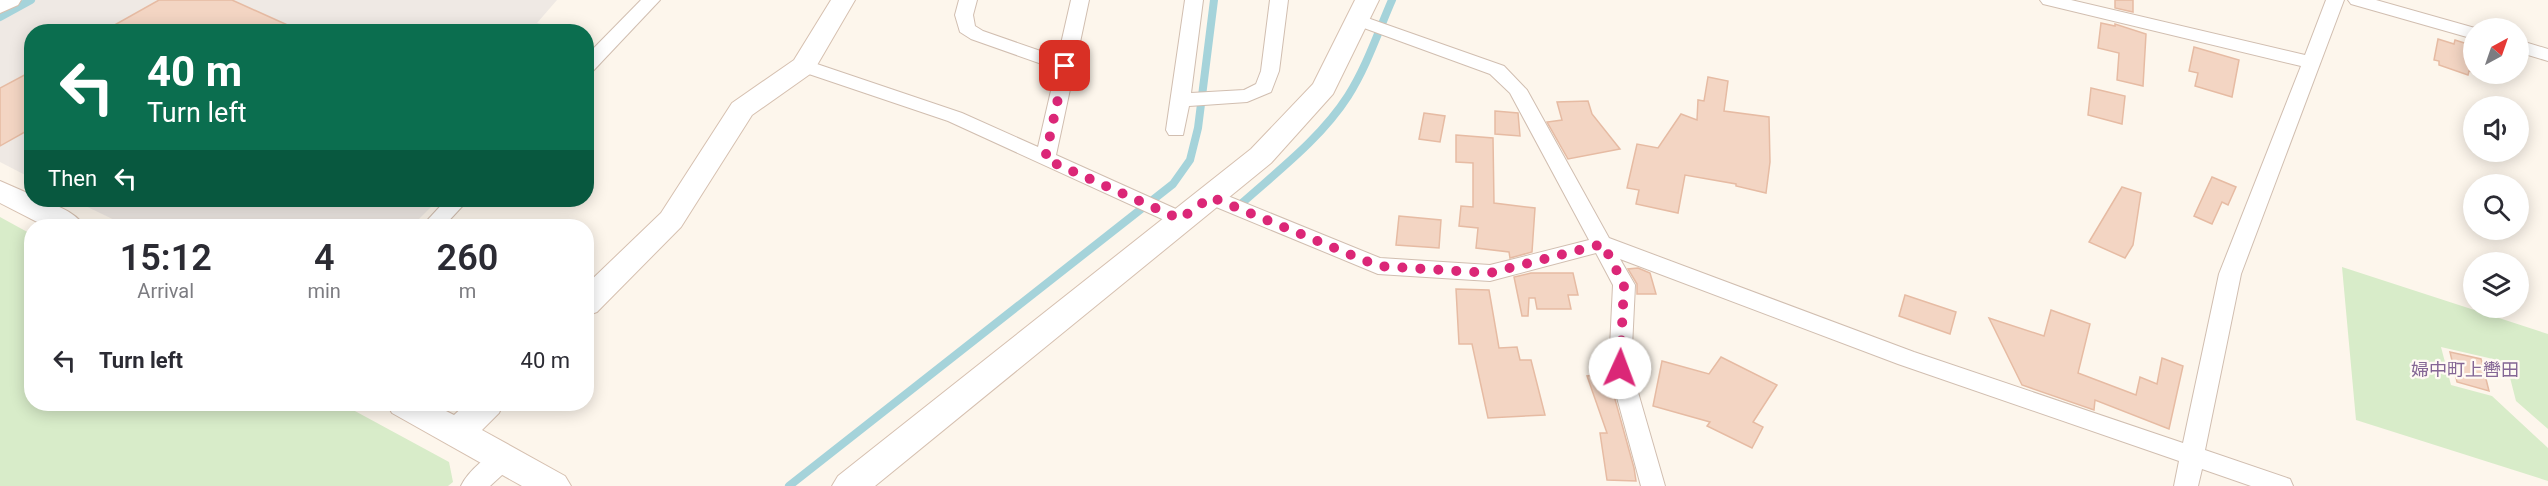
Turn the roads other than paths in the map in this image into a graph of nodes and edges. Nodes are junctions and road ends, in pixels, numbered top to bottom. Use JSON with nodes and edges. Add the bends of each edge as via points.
{"nodes":[{"id":1,"x":9,"y":0,"type":"edge"},
{"id":2,"x":651,"y":0,"type":"edge"},
{"id":3,"x":843,"y":0,"type":"edge"},
{"id":4,"x":968,"y":0,"type":"edge"},
{"id":5,"x":1080,"y":0,"type":"edge"},
{"id":6,"x":1194,"y":0,"type":"edge"},
{"id":7,"x":1279,"y":0,"type":"edge"},
{"id":8,"x":2049,"y":0,"type":"edge"},
{"id":9,"x":2335,"y":0,"type":"edge"},
{"id":10,"x":2357,"y":0,"type":"edge"},
{"id":11,"x":0,"y":5,"type":"edge"},
{"id":12,"x":1363,"y":10,"type":"edge"},
{"id":13,"x":2463,"y":30,"type":"edge"},
{"id":14,"x":2529,"y":49,"type":"edge"},
{"id":15,"x":2548,"y":55,"type":"edge"},
{"id":16,"x":594,"y":58,"type":"edge"},
{"id":17,"x":2310,"y":62,"type":"junction"},
{"id":18,"x":804,"y":66,"type":"junction"},
{"id":19,"x":1065,"y":66,"type":"junction"},
{"id":20,"x":1180,"y":100,"type":"junction"},
{"id":21,"x":1176,"y":130,"type":"dead end"},
{"id":22,"x":1045,"y":159,"type":"junction"},
{"id":23,"x":0,"y":191,"type":"edge"},
{"id":24,"x":1211,"y":197,"type":"junction"},
{"id":25,"x":24,"y":203,"type":"edge"},
{"id":26,"x":32,"y":207,"type":"edge"},
{"id":27,"x":451,"y":207,"type":"edge"},
{"id":28,"x":55,"y":219,"type":"edge"},
{"id":29,"x":439,"y":219,"type":"edge"},
{"id":30,"x":1180,"y":219,"type":"junction"},
{"id":31,"x":1603,"y":244,"type":"junction"},
{"id":32,"x":594,"y":296,"type":"edge"},
{"id":33,"x":418,"y":411,"type":"edge"},
{"id":34,"x":480,"y":411,"type":"edge"},
{"id":35,"x":458,"y":432,"type":"junction"},
{"id":36,"x":2192,"y":456,"type":"junction"},
{"id":37,"x":504,"y":458,"type":"junction"},
{"id":38,"x":473,"y":486,"type":"edge"},
{"id":39,"x":553,"y":486,"type":"edge"},
{"id":40,"x":850,"y":486,"type":"edge"},
{"id":41,"x":1653,"y":486,"type":"edge"},
{"id":42,"x":2186,"y":486,"type":"edge"},
{"id":43,"x":2281,"y":486,"type":"edge"}],
"edges":[{"from":1,"to":11,"type":"street"},
{"from":2,"to":16,"type":"street"},
{"from":3,"to":18,"type":"street"},
{"from":4,"to":19,"type":"street","via":[[966,28]]},
{"from":5,"to":19,"type":"street"},
{"from":6,"to":20,"type":"street"},
{"from":7,"to":20,"type":"street","via":[[1270,71],[1264,88],[1247,96]]},
{"from":8,"to":17,"type":"street"},
{"from":9,"to":17,"type":"street"},
{"from":10,"to":13,"type":"street"},
{"from":12,"to":24,"type":"street","via":[[1324,88],[1261,156]]},
{"from":12,"to":31,"type":"street","via":[[1497,70],[1518,90]]},
{"from":14,"to":15,"type":"street"},
{"from":17,"to":36,"type":"street","via":[[2230,274]]},
{"from":18,"to":22,"type":"street","via":[[955,117]]},
{"from":18,"to":32,"type":"street","via":[[742,109],[670,220]]},
{"from":19,"to":22,"type":"street"},
{"from":20,"to":21,"type":"street"},
{"from":22,"to":30,"type":"street"},
{"from":23,"to":25,"type":"street"},
{"from":24,"to":30,"type":"street"},
{"from":24,"to":31,"type":"street","via":[[1378,266],[1490,273]]},
{"from":26,"to":28,"type":"street"},
{"from":27,"to":29,"type":"street"},
{"from":30,"to":40,"type":"street"},
{"from":31,"to":36,"type":"street","via":[[1906,358]]},
{"from":31,"to":41,"type":"street","via":[[1624,285],[1620,368]]},
{"from":33,"to":35,"type":"street"},
{"from":34,"to":35,"type":"street"},
{"from":35,"to":37,"type":"street"},
{"from":36,"to":42,"type":"street"},
{"from":36,"to":43,"type":"street"},
{"from":37,"to":38,"type":"street"},
{"from":37,"to":39,"type":"street"}]}
